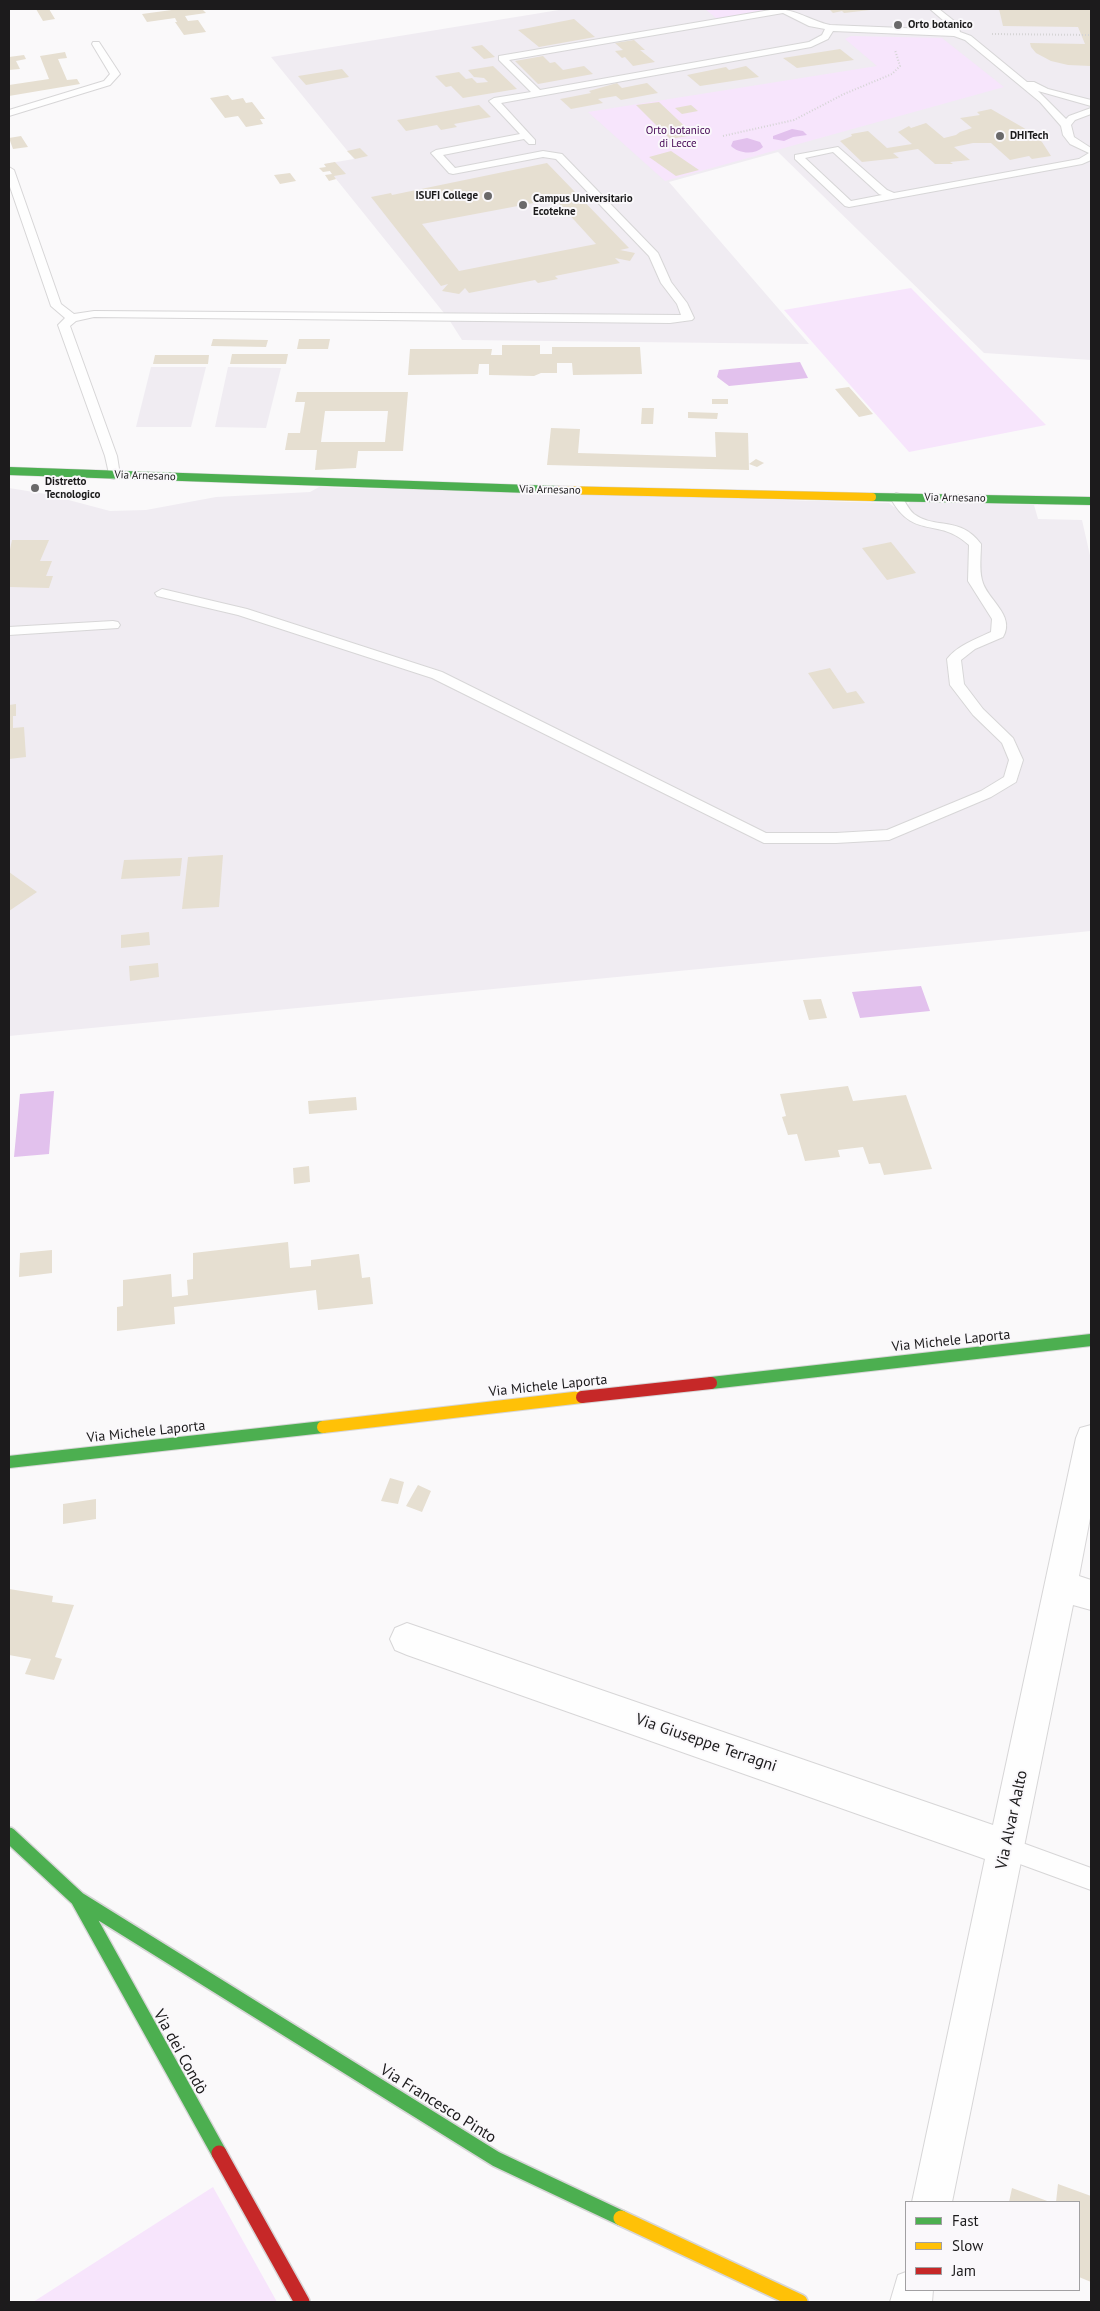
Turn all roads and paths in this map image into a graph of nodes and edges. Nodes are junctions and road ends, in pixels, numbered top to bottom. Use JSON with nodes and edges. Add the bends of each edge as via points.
{"nodes":[{"id":1,"x":784,"y":9,"type":"edge"},
{"id":2,"x":934,"y":9,"type":"edge"},
{"id":3,"x":830,"y":28,"type":"junction"},
{"id":4,"x":888,"y":30,"type":"junction"},
{"id":5,"x":956,"y":33,"type":"junction"},
{"id":6,"x":1091,"y":35,"type":"edge"},
{"id":7,"x":96,"y":44,"type":"dead end"},
{"id":8,"x":1015,"y":76,"type":"junction"},
{"id":9,"x":538,"y":93,"type":"junction"},
{"id":10,"x":1091,"y":103,"type":"edge"},
{"id":11,"x":1091,"y":110,"type":"edge"},
{"id":12,"x":9,"y":113,"type":"edge"},
{"id":13,"x":1066,"y":125,"type":"junction"},
{"id":14,"x":526,"y":136,"type":"junction"},
{"id":15,"x":723,"y":136,"type":"dead end"},
{"id":16,"x":1091,"y":151,"type":"edge"},
{"id":17,"x":543,"y":154,"type":"junction"},
{"id":18,"x":1091,"y":156,"type":"edge"},
{"id":19,"x":9,"y":170,"type":"edge"},
{"id":20,"x":893,"y":196,"type":"junction"},
{"id":21,"x":72,"y":318,"type":"junction"},
{"id":22,"x":9,"y":472,"type":"edge"},
{"id":23,"x":114,"y":475,"type":"junction"},
{"id":24,"x":896,"y":497,"type":"junction"},
{"id":25,"x":1091,"y":501,"type":"edge"},
{"id":26,"x":162,"y":592,"type":"dead end"},
{"id":27,"x":113,"y":625,"type":"dead end"},
{"id":28,"x":9,"y":631,"type":"edge"},
{"id":29,"x":1091,"y":1340,"type":"edge"},
{"id":30,"x":1091,"y":1438,"type":"edge"},
{"id":31,"x":9,"y":1462,"type":"edge"},
{"id":32,"x":1076,"y":1591,"type":"edge"},
{"id":33,"x":407,"y":1639,"type":"dead end"},
{"id":34,"x":9,"y":1835,"type":"edge"},
{"id":35,"x":1006,"y":1848,"type":"junction"},
{"id":36,"x":1091,"y":1878,"type":"edge"},
{"id":37,"x":78,"y":1899,"type":"junction"},
{"id":38,"x":932,"y":2201,"type":"edge"},
{"id":39,"x":302,"y":2302,"type":"edge"},
{"id":40,"x":800,"y":2302,"type":"edge"}],
"edges":[{"from":1,"to":3,"type":"lane","via":[[812,24]]},
{"from":1,"to":9,"type":"lane","via":[[706,18],[502,58]]},
{"from":2,"to":5,"type":"lane","via":[[955,26]]},
{"from":3,"to":4,"type":"lane"},
{"from":3,"to":9,"type":"lane","via":[[825,37],[811,44]]},
{"from":4,"to":5,"type":"lane"},
{"from":4,"to":15,"type":"path","via":[[900,60],[892,74],[794,120]]},
{"from":5,"to":6,"type":"path"},
{"from":5,"to":8,"type":"lane","via":[[968,38]]},
{"from":7,"to":12,"type":"lane","via":[[115,74],[107,84]]},
{"from":8,"to":10,"type":"lane","via":[[1045,91]]},
{"from":8,"to":13,"type":"lane"},
{"from":9,"to":14,"type":"lane","via":[[494,101]]},
{"from":11,"to":13,"type":"lane","via":[[1072,118]]},
{"from":13,"to":16,"type":"lane","via":[[1066,132],[1072,140]]},
{"from":14,"to":17,"type":"lane"},
{"from":14,"to":17,"type":"lane","via":[[436,153],[453,171]]},
{"from":17,"to":21,"type":"lane","via":[[558,156],[654,255],[666,284],[682,303],[688,318],[94,314]]},
{"from":18,"to":20,"type":"lane","via":[[1082,161]]},
{"from":19,"to":21,"type":"lane","via":[[56,306]]},
{"from":20,"to":20,"type":"lane","via":[[849,204],[798,157],[835,149],[883,192]]},
{"from":21,"to":23,"type":"lane","via":[[64,325],[111,456]]},
{"from":22,"to":23,"type":"street","name":"Via Arnesano"},
{"from":23,"to":24,"type":"street","name":"Via Arnesano","via":[[540,490]]},
{"from":24,"to":25,"type":"street","name":"Via Arnesano"},
{"from":24,"to":26,"type":"lane","via":[[911,518],[964,533],[975,544],[975,581],[999,619],[998,634],[970,646],[954,659],[957,685],[978,712],[1008,741],[1016,760],[1011,779],[986,794],[889,835],[764,838],[437,675],[242,612]]},
{"from":27,"to":28,"type":"lane"},
{"from":29,"to":31,"type":"street","name":"Via Michele Laporta"},
{"from":30,"to":32,"type":"street","name":"Via Alvar Aalto"},
{"from":32,"to":35,"type":"street","name":"Via Alvar Aalto"},
{"from":33,"to":35,"type":"street","name":"Via Giuseppe Terragni"},
{"from":34,"to":37,"type":"street","name":"Via dei Condò"},
{"from":35,"to":36,"type":"lane"},
{"from":35,"to":38,"type":"street","name":"Via Alvar Aalto"},
{"from":37,"to":39,"type":"street","name":"Via dei Condò"},
{"from":37,"to":40,"type":"street","name":"Via Francesco Pinto","via":[[496,2159]]}]}
